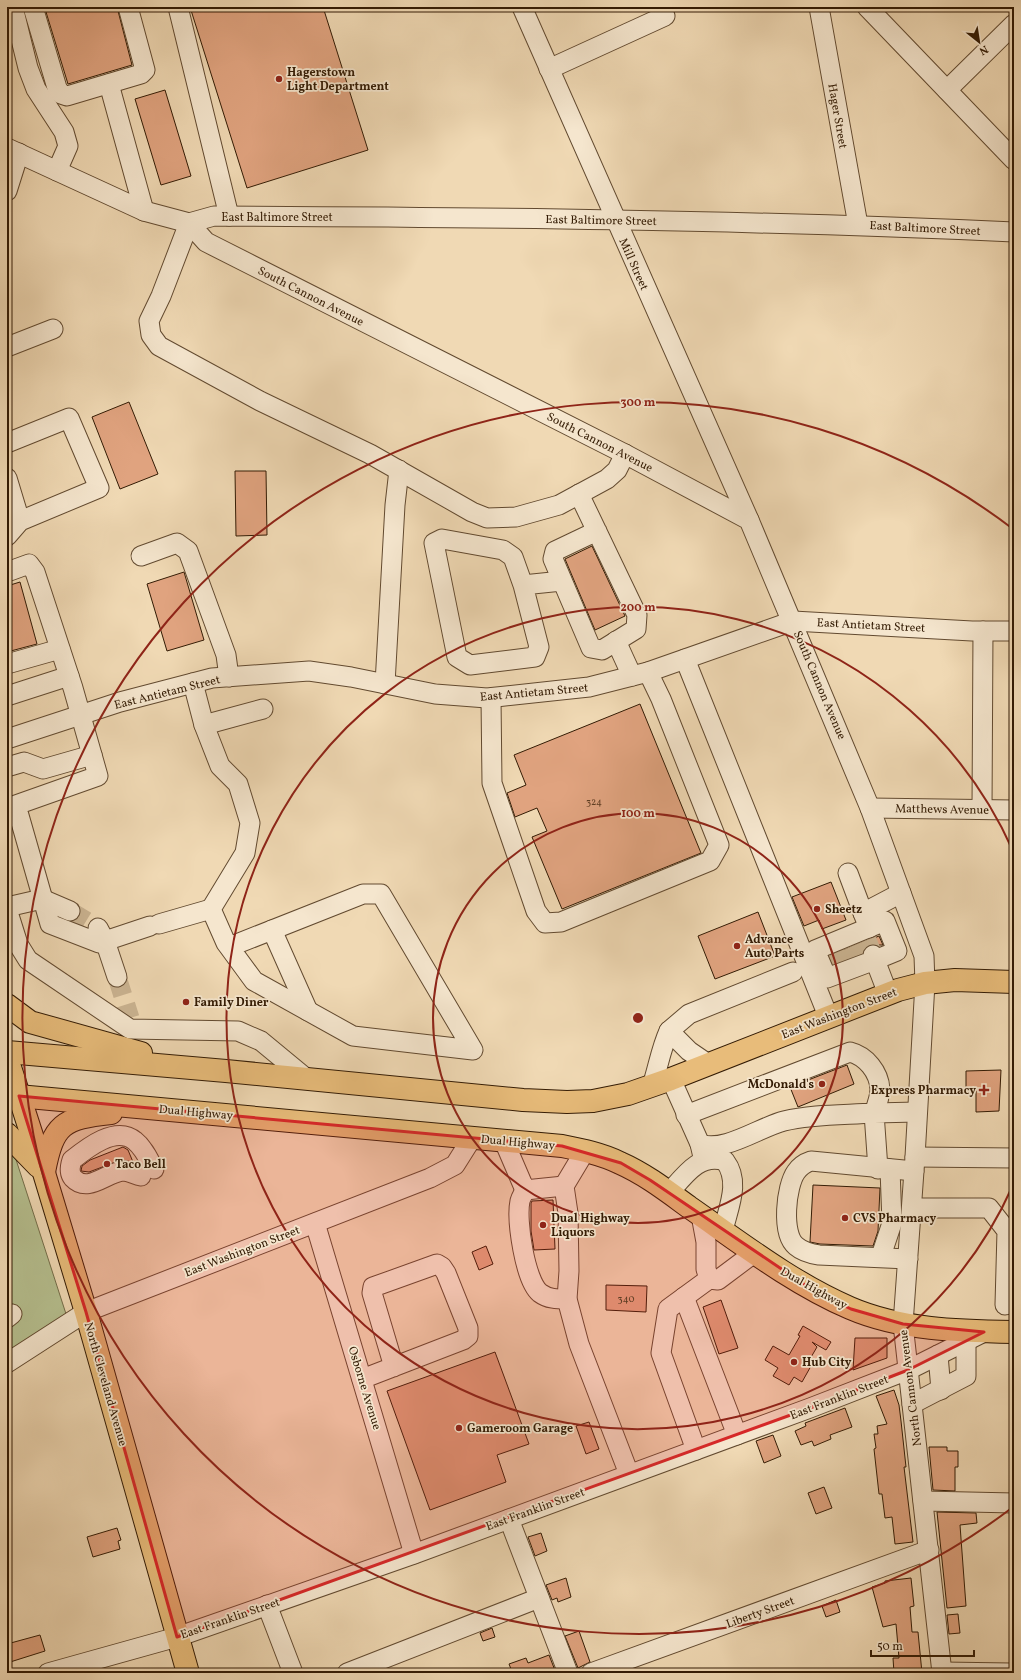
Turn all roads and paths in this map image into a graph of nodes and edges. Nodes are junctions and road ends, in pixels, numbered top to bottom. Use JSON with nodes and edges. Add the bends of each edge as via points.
{"nodes":[{"id":1,"x":13,"y":7,"type":"edge"},
{"id":2,"x":33,"y":7,"type":"edge"},
{"id":3,"x":128,"y":7,"type":"edge"},
{"id":4,"x":178,"y":7,"type":"edge"},
{"id":5,"x":522,"y":7,"type":"edge"},
{"id":6,"x":661,"y":7,"type":"edge"},
{"id":7,"x":818,"y":7,"type":"edge"},
{"id":8,"x":867,"y":7,"type":"edge"},
{"id":9,"x":1014,"y":24,"type":"edge"},
{"id":10,"x":549,"y":69,"type":"junction"},
{"id":11,"x":109,"y":84,"type":"junction"},
{"id":12,"x":947,"y":90,"type":"junction"},
{"id":13,"x":13,"y":150,"type":"edge"},
{"id":14,"x":1014,"y":160,"type":"edge"},
{"id":15,"x":58,"y":171,"type":"junction"},
{"id":16,"x":7,"y":191,"type":"edge"},
{"id":17,"x":144,"y":211,"type":"junction"},
{"id":18,"x":229,"y":216,"type":"junction"},
{"id":19,"x":615,"y":220,"type":"junction"},
{"id":20,"x":189,"y":223,"type":"junction"},
{"id":21,"x":858,"y":225,"type":"junction"},
{"id":22,"x":1014,"y":232,"type":"edge"},
{"id":23,"x":53,"y":329,"type":"dead end"},
{"id":24,"x":7,"y":347,"type":"edge"},
{"id":25,"x":7,"y":443,"type":"edge"},
{"id":26,"x":625,"y":454,"type":"junction"},
{"id":27,"x":399,"y":470,"type":"junction"},
{"id":28,"x":7,"y":478,"type":"edge"},
{"id":29,"x":579,"y":494,"type":"junction"},
{"id":30,"x":472,"y":512,"type":"junction"},
{"id":31,"x":749,"y":520,"type":"junction"},
{"id":32,"x":20,"y":521,"type":"junction"},
{"id":33,"x":597,"y":531,"type":"junction"},
{"id":34,"x":7,"y":536,"type":"edge"},
{"id":35,"x":473,"y":545,"type":"junction"},
{"id":36,"x":141,"y":556,"type":"dead end"},
{"id":37,"x":7,"y":572,"type":"edge"},
{"id":38,"x":562,"y":581,"type":"junction"},
{"id":39,"x":523,"y":585,"type":"junction"},
{"id":40,"x":793,"y":621,"type":"junction"},
{"id":41,"x":983,"y":631,"type":"junction"},
{"id":42,"x":1014,"y":631,"type":"edge"},
{"id":43,"x":616,"y":641,"type":"junction"},
{"id":44,"x":60,"y":649,"type":"junction"},
{"id":45,"x":685,"y":659,"type":"junction"},
{"id":46,"x":7,"y":664,"type":"edge"},
{"id":47,"x":640,"y":674,"type":"junction"},
{"id":48,"x":69,"y":676,"type":"junction"},
{"id":49,"x":229,"y":677,"type":"junction"},
{"id":50,"x":193,"y":683,"type":"junction"},
{"id":51,"x":386,"y":684,"type":"junction"},
{"id":52,"x":7,"y":696,"type":"edge"},
{"id":53,"x":491,"y":698,"type":"junction"},
{"id":54,"x":263,"y":709,"type":"dead end"},
{"id":55,"x":80,"y":715,"type":"junction"},
{"id":56,"x":204,"y":725,"type":"junction"},
{"id":57,"x":12,"y":738,"type":"edge"},
{"id":58,"x":92,"y":755,"type":"junction"},
{"id":59,"x":16,"y":765,"type":"edge"},
{"id":60,"x":11,"y":808,"type":"edge"},
{"id":61,"x":870,"y":808,"type":"junction"},
{"id":62,"x":982,"y":809,"type":"junction"},
{"id":63,"x":1014,"y":810,"type":"edge"},
{"id":64,"x":848,"y":873,"type":"dead end"},
{"id":65,"x":901,"y":893,"type":"junction"},
{"id":66,"x":42,"y":899,"type":"junction"},
{"id":67,"x":7,"y":908,"type":"edge"},
{"id":68,"x":211,"y":909,"type":"junction"},
{"id":69,"x":70,"y":911,"type":"tunnel mouth"},
{"id":70,"x":272,"y":930,"type":"junction"},
{"id":71,"x":101,"y":934,"type":"junction"},
{"id":72,"x":229,"y":947,"type":"junction"},
{"id":73,"x":853,"y":950,"type":"junction"},
{"id":74,"x":793,"y":972,"type":"dead end"},
{"id":75,"x":117,"y":977,"type":"tunnel mouth"},
{"id":76,"x":925,"y":982,"type":"junction"},
{"id":77,"x":1014,"y":982,"type":"edge"},
{"id":78,"x":888,"y":994,"type":"junction"},
{"id":79,"x":7,"y":1004,"type":"edge"},
{"id":80,"x":308,"y":1011,"type":"junction"},
{"id":81,"x":834,"y":1014,"type":"junction"},
{"id":82,"x":136,"y":1025,"type":"junction"},
{"id":83,"x":669,"y":1031,"type":"junction"},
{"id":84,"x":7,"y":1052,"type":"edge"},
{"id":85,"x":138,"y":1052,"type":"junction"},
{"id":86,"x":7,"y":1058,"type":"edge"},
{"id":87,"x":708,"y":1064,"type":"junction"},
{"id":88,"x":226,"y":1071,"type":"junction"},
{"id":89,"x":307,"y":1079,"type":"junction"},
{"id":90,"x":661,"y":1083,"type":"junction"},
{"id":91,"x":13,"y":1095,"type":"edge"},
{"id":92,"x":158,"y":1109,"type":"junction"},
{"id":93,"x":917,"y":1112,"type":"junction"},
{"id":94,"x":874,"y":1113,"type":"junction"},
{"id":95,"x":686,"y":1115,"type":"junction"},
{"id":96,"x":7,"y":1134,"type":"edge"},
{"id":97,"x":472,"y":1138,"type":"junction"},
{"id":98,"x":504,"y":1141,"type":"junction"},
{"id":99,"x":585,"y":1150,"type":"junction"},
{"id":100,"x":702,"y":1152,"type":"junction"},
{"id":101,"x":1014,"y":1158,"type":"edge"},
{"id":102,"x":915,"y":1164,"type":"junction"},
{"id":103,"x":884,"y":1169,"type":"junction"},
{"id":104,"x":44,"y":1173,"type":"junction"},
{"id":105,"x":564,"y":1186,"type":"junction"},
{"id":106,"x":525,"y":1190,"type":"junction"},
{"id":107,"x":669,"y":1193,"type":"junction"},
{"id":108,"x":912,"y":1208,"type":"junction"},
{"id":109,"x":701,"y":1215,"type":"junction"},
{"id":110,"x":315,"y":1223,"type":"junction"},
{"id":111,"x":723,"y":1231,"type":"junction"},
{"id":112,"x":1010,"y":1231,"type":"edge"},
{"id":113,"x":754,"y":1253,"type":"junction"},
{"id":114,"x":881,"y":1256,"type":"junction"},
{"id":115,"x":908,"y":1259,"type":"junction"},
{"id":116,"x":709,"y":1279,"type":"junction"},
{"id":117,"x":684,"y":1297,"type":"junction"},
{"id":118,"x":567,"y":1298,"type":"junction"},
{"id":119,"x":1005,"y":1305,"type":"dead end"},
{"id":120,"x":86,"y":1312,"type":"junction"},
{"id":121,"x":903,"y":1324,"type":"junction"},
{"id":122,"x":1014,"y":1332,"type":"edge"},
{"id":123,"x":975,"y":1336,"type":"junction"},
{"id":124,"x":938,"y":1355,"type":"junction"},
{"id":125,"x":7,"y":1363,"type":"edge"},
{"id":126,"x":394,"y":1367,"type":"junction"},
{"id":127,"x":908,"y":1370,"type":"junction"},
{"id":128,"x":362,"y":1379,"type":"junction"},
{"id":129,"x":941,"y":1390,"type":"junction"},
{"id":130,"x":912,"y":1404,"type":"junction"},
{"id":131,"x":737,"y":1435,"type":"junction"},
{"id":132,"x":696,"y":1450,"type":"junction"},
{"id":133,"x":630,"y":1474,"type":"junction"},
{"id":134,"x":923,"y":1501,"type":"junction"},
{"id":135,"x":1014,"y":1503,"type":"edge"},
{"id":136,"x":509,"y":1519,"type":"junction"},
{"id":137,"x":929,"y":1550,"type":"junction"},
{"id":138,"x":414,"y":1554,"type":"junction"},
{"id":139,"x":539,"y":1598,"type":"junction"},
{"id":140,"x":267,"y":1605,"type":"junction"},
{"id":141,"x":177,"y":1637,"type":"junction"},
{"id":142,"x":70,"y":1670,"type":"edge"},
{"id":143,"x":942,"y":1672,"type":"edge"},
{"id":144,"x":48,"y":1673,"type":"edge"},
{"id":145,"x":188,"y":1673,"type":"edge"},
{"id":146,"x":293,"y":1673,"type":"edge"},
{"id":147,"x":348,"y":1673,"type":"edge"},
{"id":148,"x":568,"y":1673,"type":"edge"},
{"id":149,"x":591,"y":1673,"type":"edge"},
{"id":150,"x":1011,"y":1673,"type":"edge"}],
"edges":[{"from":1,"to":15,"type":"street","via":[[28,68],[36,89],[64,132],[68,146]]},
{"from":2,"to":11,"type":"street","via":[[61,94],[67,96]]},
{"from":3,"to":11,"type":"street","via":[[145,70],[142,74]]},
{"from":4,"to":18,"type":"street"},
{"from":5,"to":10,"type":"street","name":"Mill Street"},
{"from":6,"to":10,"type":"street","via":[[665,16]]},
{"from":7,"to":21,"type":"street","name":"Hager Street"},
{"from":8,"to":12,"type":"street"},
{"from":9,"to":12,"type":"street"},
{"from":10,"to":19,"type":"street","name":"Mill Street"},
{"from":11,"to":17,"type":"street"},
{"from":12,"to":14,"type":"street"},
{"from":13,"to":15,"type":"street"},
{"from":13,"to":16,"type":"street"},
{"from":15,"to":17,"type":"street"},
{"from":17,"to":20,"type":"street"},
{"from":18,"to":19,"type":"street","name":"East Baltimore Street"},
{"from":18,"to":20,"type":"street","name":"East Baltimore Street","via":[[214,216]]},
{"from":19,"to":21,"type":"street","name":"East Baltimore Street"},
{"from":19,"to":31,"type":"street","name":"Mill Street"},
{"from":20,"to":26,"type":"street","name":"South Cannon Avenue","via":[[206,242]]},
{"from":20,"to":27,"type":"street","via":[[149,321],[151,335],[159,346],[260,401]]},
{"from":21,"to":22,"type":"street","name":"East Baltimore Street"},
{"from":23,"to":24,"type":"street"},
{"from":25,"to":32,"type":"street","via":[[69,418],[99,488]]},
{"from":26,"to":29,"type":"street","via":[[617,470],[607,479]]},
{"from":26,"to":31,"type":"street","name":"South Cannon Avenue"},
{"from":27,"to":30,"type":"street"},
{"from":27,"to":51,"type":"street"},
{"from":28,"to":32,"type":"street"},
{"from":29,"to":30,"type":"street","via":[[559,505],[516,517],[487,518]]},
{"from":29,"to":33,"type":"street"},
{"from":30,"to":35,"type":"street"},
{"from":31,"to":40,"type":"street","name":"South Cannon Avenue"},
{"from":32,"to":34,"type":"street"},
{"from":33,"to":38,"type":"street","via":[[555,552],[553,559]]},
{"from":33,"to":43,"type":"street","via":[[637,614],[636,629]]},
{"from":35,"to":39,"type":"street","via":[[502,550],[513,557]]},
{"from":35,"to":39,"type":"street","via":[[442,539],[434,543],[457,657],[470,665],[535,657],[539,647]]},
{"from":36,"to":49,"type":"street","via":[[177,543],[188,551],[226,654]]},
{"from":37,"to":44,"type":"street","via":[[29,564]]},
{"from":38,"to":39,"type":"street"},
{"from":38,"to":43,"type":"street","via":[[591,648],[602,650]]},
{"from":40,"to":41,"type":"street","name":"East Antietam Street"},
{"from":40,"to":45,"type":"street","name":"East Antietam Street"},
{"from":40,"to":61,"type":"street","name":"South Cannon Avenue"},
{"from":41,"to":42,"type":"street","name":"East Antietam Street"},
{"from":41,"to":62,"type":"street"},
{"from":43,"to":47,"type":"street"},
{"from":44,"to":46,"type":"street"},
{"from":44,"to":48,"type":"street"},
{"from":45,"to":47,"type":"street","name":"East Antietam Street"},
{"from":45,"to":81,"type":"street"},
{"from":47,"to":53,"type":"street","name":"East Antietam Street","via":[[589,687]]},
{"from":47,"to":53,"type":"street","via":[[661,699],[719,845],[710,861],[561,922],[545,923],[536,912],[492,783]]},
{"from":48,"to":52,"type":"street"},
{"from":48,"to":55,"type":"street"},
{"from":49,"to":50,"type":"street","name":"East Antietam Street"},
{"from":49,"to":51,"type":"street","name":"East Antietam Street","via":[[309,672]]},
{"from":50,"to":55,"type":"street","name":"East Antietam Street"},
{"from":50,"to":56,"type":"street"},
{"from":51,"to":53,"type":"street","name":"East Antietam Street","via":[[435,694]]},
{"from":54,"to":56,"type":"street"},
{"from":55,"to":57,"type":"street","name":"East Antietam Street"},
{"from":55,"to":58,"type":"street"},
{"from":56,"to":68,"type":"street","via":[[220,766],[238,784],[250,823],[245,853]]},
{"from":57,"to":59,"type":"street"},
{"from":58,"to":59,"type":"street","via":[[43,769]]},
{"from":58,"to":60,"type":"street","via":[[98,776]]},
{"from":60,"to":66,"type":"street"},
{"from":61,"to":62,"type":"street","name":"Matthews Avenue"},
{"from":61,"to":65,"type":"street","name":"South Cannon Avenue"},
{"from":62,"to":63,"type":"street","name":"Matthews Avenue"},
{"from":64,"to":73,"type":"street"},
{"from":65,"to":73,"type":"street"},
{"from":65,"to":76,"type":"street","name":"South Cannon Avenue","via":[[924,956]]},
{"from":66,"to":67,"type":"street"},
{"from":66,"to":69,"type":"street"},
{"from":66,"to":71,"type":"street","via":[[50,924],[99,943]]},
{"from":67,"to":82,"type":"street","via":[[18,944],[28,960],[130,1029]]},
{"from":68,"to":71,"type":"street","via":[[155,925]]},
{"from":68,"to":72,"type":"street"},
{"from":70,"to":72,"type":"street"},
{"from":70,"to":80,"type":"street"},
{"from":70,"to":80,"type":"street","via":[[363,894],[381,894],[473,1050],[353,1036]]},
{"from":71,"to":75,"type":"street"},
{"from":72,"to":80,"type":"street","via":[[254,981]]},
{"from":73,"to":78,"type":"street"},
{"from":73,"to":81,"type":"street"},
{"from":74,"to":83,"type":"street","via":[[689,1014]]},
{"from":76,"to":77,"type":"main road","name":"East Washington Street"},
{"from":76,"to":78,"type":"main road","name":"East Washington Street"},
{"from":76,"to":93,"type":"street","name":"North Cannon Avenue"},
{"from":78,"to":81,"type":"main road","name":"East Washington Street"},
{"from":79,"to":85,"type":"main road","via":[[30,1022]]},
{"from":81,"to":87,"type":"main road","name":"East Washington Street"},
{"from":82,"to":85,"type":"street"},
{"from":82,"to":89,"type":"street","via":[[238,1031],[261,1041]]},
{"from":83,"to":87,"type":"street","via":[[688,1051]]},
{"from":83,"to":90,"type":"street","via":[[662,1045],[658,1066]]},
{"from":84,"to":88,"type":"main road"},
{"from":85,"to":88,"type":"main road"},
{"from":86,"to":91,"type":"main road","name":"North Cleveland Avenue"},
{"from":87,"to":90,"type":"main road","name":"East Washington Street"},
{"from":88,"to":89,"type":"main road"},
{"from":89,"to":90,"type":"main road","via":[[567,1102],[593,1101],[628,1094]]},
{"from":90,"to":95,"type":"street"},
{"from":91,"to":92,"type":"main road","name":"Dual Highway"},
{"from":91,"to":104,"type":"main road","name":"North Cleveland Avenue"},
{"from":92,"to":97,"type":"main road","name":"Dual Highway"},
{"from":92,"to":104,"type":"main road","via":[[70,1120],[54,1137]]},
{"from":93,"to":94,"type":"street"},
{"from":93,"to":102,"type":"street","name":"North Cannon Avenue"},
{"from":94,"to":95,"type":"street","via":[[880,1088],[875,1074],[869,1062],[850,1052]]},
{"from":94,"to":100,"type":"street","via":[[790,1120],[708,1147]]},
{"from":94,"to":103,"type":"street"},
{"from":95,"to":100,"type":"street"},
{"from":96,"to":104,"type":"main road"},
{"from":97,"to":98,"type":"main road","name":"Dual Highway"},
{"from":97,"to":110,"type":"street","name":"East Washington Street","via":[[455,1165],[430,1178]]},
{"from":98,"to":99,"type":"main road","name":"Dual Highway"},
{"from":98,"to":106,"type":"street"},
{"from":99,"to":105,"type":"street"},
{"from":99,"to":107,"type":"main road","name":"Dual Highway","via":[[620,1163]]},
{"from":100,"to":107,"type":"street"},
{"from":100,"to":111,"type":"street","via":[[725,1162],[733,1174],[734,1186]]},
{"from":101,"to":102,"type":"street"},
{"from":102,"to":103,"type":"street"},
{"from":102,"to":108,"type":"street","name":"North Cannon Avenue"},
{"from":103,"to":114,"type":"street","via":[[892,1222]]},
{"from":103,"to":114,"type":"street","via":[[824,1161],[804,1164],[796,1172],[790,1185],[787,1223],[792,1241],[808,1253]]},
{"from":104,"to":120,"type":"main road","name":"North Cleveland Avenue"},
{"from":105,"to":106,"type":"street"},
{"from":105,"to":118,"type":"street","via":[[568,1213]]},
{"from":106,"to":118,"type":"street","via":[[520,1200],[519,1211],[523,1251],[530,1278],[542,1294],[554,1299]]},
{"from":107,"to":109,"type":"main road","name":"Dual Highway"},
{"from":108,"to":112,"type":"street","via":[[989,1208]]},
{"from":108,"to":115,"type":"street","name":"North Cannon Avenue"},
{"from":109,"to":111,"type":"main road","name":"Dual Highway"},
{"from":109,"to":116,"type":"street"},
{"from":110,"to":120,"type":"street","name":"East Washington Street"},
{"from":110,"to":128,"type":"street","name":"Osborne Avenue"},
{"from":111,"to":113,"type":"main road","name":"Dual Highway"},
{"from":112,"to":119,"type":"street"},
{"from":113,"to":116,"type":"street","via":[[718,1280]]},
{"from":113,"to":121,"type":"main road","name":"Dual Highway","via":[[814,1291],[845,1306]]},
{"from":114,"to":115,"type":"street"},
{"from":115,"to":121,"type":"street","name":"North Cannon Avenue"},
{"from":116,"to":117,"type":"street"},
{"from":117,"to":131,"type":"street"},
{"from":117,"to":132,"type":"street","via":[[668,1309],[661,1353]]},
{"from":118,"to":133,"type":"street","via":[[578,1344]]},
{"from":120,"to":125,"type":"street","name":"East Washington Street"},
{"from":120,"to":141,"type":"main road","name":"North Cleveland Avenue"},
{"from":121,"to":123,"type":"main road","name":"Dual Highway"},
{"from":121,"to":127,"type":"street","name":"North Cannon Avenue"},
{"from":122,"to":123,"type":"main road","name":"East Franklin Street"},
{"from":123,"to":124,"type":"street","name":"East Franklin Street"},
{"from":123,"to":129,"type":"street","via":[[966,1376]]},
{"from":124,"to":127,"type":"street","name":"East Franklin Street"},
{"from":124,"to":129,"type":"street"},
{"from":126,"to":126,"type":"street","via":[[468,1336],[468,1328],[446,1273],[437,1264],[373,1287],[372,1293]]},
{"from":126,"to":128,"type":"street"},
{"from":127,"to":130,"type":"street","name":"North Cannon Avenue"},
{"from":127,"to":131,"type":"street","name":"East Franklin Street"},
{"from":128,"to":138,"type":"street","name":"Osborne Avenue"},
{"from":129,"to":130,"type":"street"},
{"from":130,"to":134,"type":"street","name":"North Cannon Avenue"},
{"from":131,"to":132,"type":"street","name":"East Franklin Street"},
{"from":132,"to":133,"type":"street","name":"East Franklin Street"},
{"from":133,"to":136,"type":"street","name":"East Franklin Street"},
{"from":134,"to":135,"type":"street"},
{"from":134,"to":137,"type":"street","name":"North Cannon Avenue"},
{"from":136,"to":138,"type":"street","name":"East Franklin Street"},
{"from":136,"to":139,"type":"street"},
{"from":137,"to":143,"type":"street","name":"North Cannon Avenue"},
{"from":137,"to":149,"type":"street","name":"Liberty Street"},
{"from":138,"to":140,"type":"street","name":"East Franklin Street"},
{"from":139,"to":147,"type":"street"},
{"from":139,"to":148,"type":"street"},
{"from":140,"to":141,"type":"street","name":"East Franklin Street"},
{"from":140,"to":146,"type":"street"},
{"from":141,"to":142,"type":"street","name":"East Franklin Street"},
{"from":141,"to":145,"type":"main road","name":"North Cleveland Avenue"},
{"from":142,"to":144,"type":"street","name":"East Franklin Street"},
{"from":143,"to":150,"type":"street"}]}
